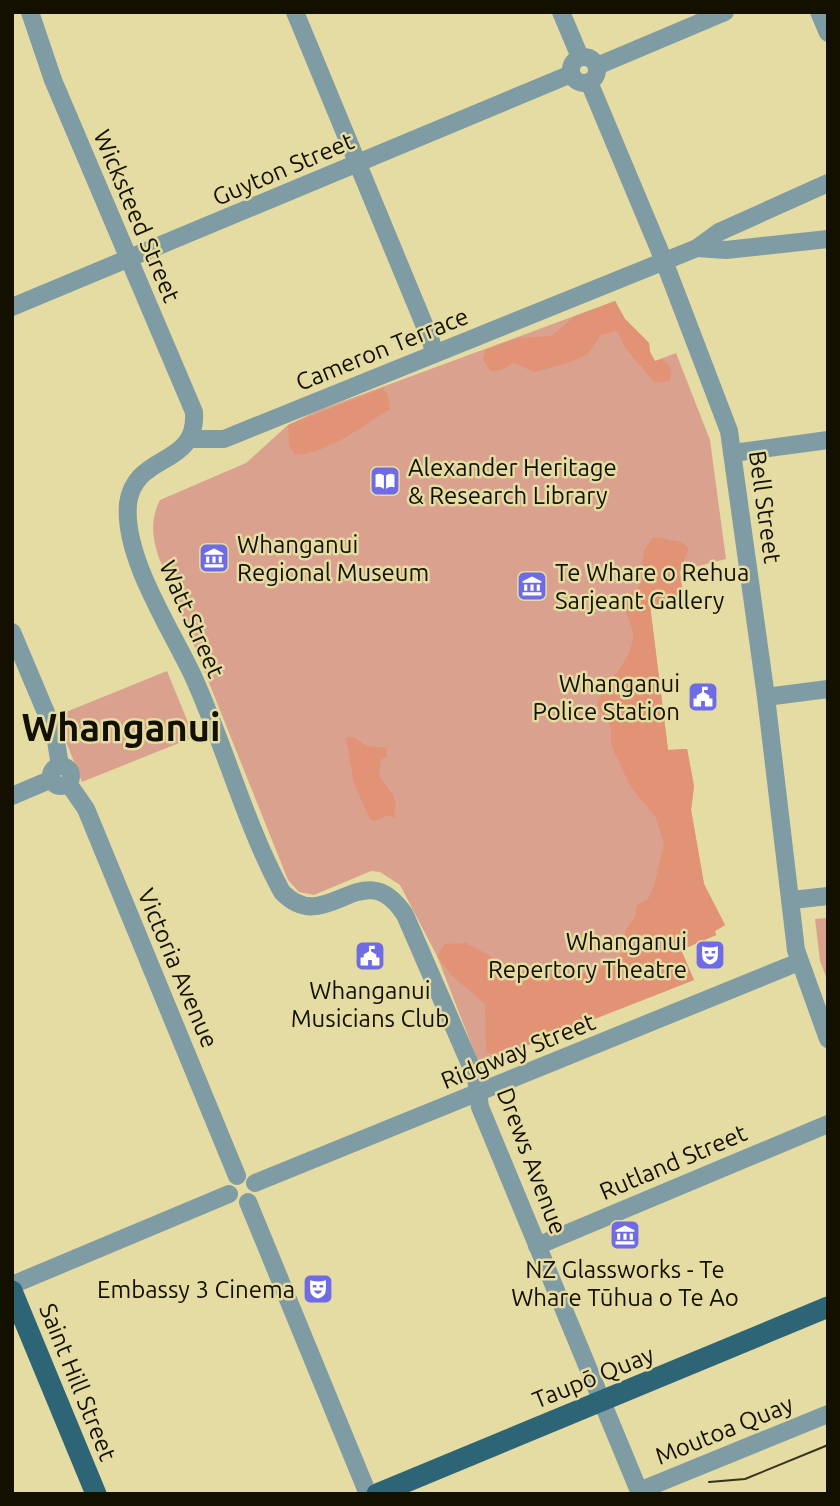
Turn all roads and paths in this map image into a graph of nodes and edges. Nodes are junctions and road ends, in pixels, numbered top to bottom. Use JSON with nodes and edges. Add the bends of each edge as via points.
{"nodes":[{"id":1,"x":30,"y":12,"type":"edge"},
{"id":2,"x":295,"y":12,"type":"edge"},
{"id":3,"x":561,"y":12,"type":"edge"},
{"id":4,"x":725,"y":12,"type":"edge"},
{"id":5,"x":819,"y":12,"type":"edge"},
{"id":6,"x":828,"y":33,"type":"edge"},
{"id":7,"x":580,"y":57,"type":"junction"},
{"id":8,"x":571,"y":74,"type":"junction"},
{"id":9,"x":593,"y":74,"type":"junction"},
{"id":10,"x":357,"y":164,"type":"junction"},
{"id":11,"x":828,"y":183,"type":"edge"},
{"id":12,"x":828,"y":239,"type":"edge"},
{"id":13,"x":697,"y":248,"type":"junction"},
{"id":14,"x":129,"y":259,"type":"junction"},
{"id":15,"x":664,"y":261,"type":"junction"},
{"id":16,"x":12,"y":307,"type":"edge"},
{"id":17,"x":433,"y":354,"type":"junction"},
{"id":18,"x":191,"y":439,"type":"junction"},
{"id":19,"x":828,"y":440,"type":"edge"},
{"id":20,"x":733,"y":453,"type":"junction"},
{"id":21,"x":12,"y":632,"type":"edge"},
{"id":22,"x":828,"y":689,"type":"edge"},
{"id":23,"x":766,"y":697,"type":"junction"},
{"id":24,"x":60,"y":776,"type":"junction"},
{"id":25,"x":12,"y":796,"type":"edge"},
{"id":26,"x":828,"y":895,"type":"edge"},
{"id":27,"x":792,"y":900,"type":"junction"},
{"id":28,"x":306,"y":906,"type":"joint"},
{"id":29,"x":799,"y":962,"type":"junction"},
{"id":30,"x":828,"y":1039,"type":"edge"},
{"id":31,"x":479,"y":1094,"type":"junction"},
{"id":32,"x":828,"y":1124,"type":"edge"},
{"id":33,"x":237,"y":1176,"type":"junction"},
{"id":34,"x":255,"y":1183,"type":"junction"},
{"id":35,"x":229,"y":1194,"type":"junction"},
{"id":36,"x":248,"y":1202,"type":"junction"},
{"id":37,"x":537,"y":1246,"type":"junction"},
{"id":38,"x":12,"y":1284,"type":"edge"},
{"id":39,"x":12,"y":1290,"type":"edge"},
{"id":40,"x":828,"y":1307,"type":"edge"},
{"id":41,"x":602,"y":1402,"type":"junction"},
{"id":42,"x":828,"y":1414,"type":"edge"},
{"id":43,"x":639,"y":1491,"type":"joint"},
{"id":44,"x":96,"y":1494,"type":"edge"},
{"id":45,"x":368,"y":1494,"type":"edge"},
{"id":46,"x":377,"y":1494,"type":"edge"}],
"edges":[{"from":1,"to":14,"type":"street","name":"Wicksteed Street","via":[[53,80]]},
{"from":2,"to":10,"type":"street"},
{"from":3,"to":7,"type":"street"},
{"from":4,"to":9,"type":"street"},
{"from":5,"to":6,"type":"street"},
{"from":7,"to":8,"type":"street","via":[[571,66]]},
{"from":7,"to":9,"type":"street","via":[[592,59]]},
{"from":8,"to":9,"type":"street","via":[[581,83]]},
{"from":8,"to":10,"type":"street","name":"Guyton Street"},
{"from":9,"to":15,"type":"street","name":"Bell Street"},
{"from":10,"to":14,"type":"street","name":"Guyton Street"},
{"from":10,"to":17,"type":"street"},
{"from":11,"to":13,"type":"street","via":[[719,232]]},
{"from":12,"to":13,"type":"street","via":[[726,250]]},
{"from":13,"to":15,"type":"street","name":"Cameron Terrace"},
{"from":14,"to":16,"type":"street","name":"Guyton Street"},
{"from":14,"to":18,"type":"street","name":"Wicksteed Street","via":[[194,412]]},
{"from":15,"to":17,"type":"street","name":"Cameron Terrace"},
{"from":15,"to":20,"type":"street","name":"Bell Street","via":[[720,406]]},
{"from":17,"to":18,"type":"street","name":"Cameron Terrace","via":[[224,439]]},
{"from":18,"to":28,"type":"street","name":"Watt Street","via":[[180,451],[141,474],[131,491],[132,544],[167,631],[192,675],[275,879],[290,900]]},
{"from":19,"to":20,"type":"street"},
{"from":20,"to":23,"type":"street","name":"Bell Street"},
{"from":21,"to":24,"type":"street","name":"Victoria Avenue","via":[[55,734]]},
{"from":22,"to":23,"type":"street"},
{"from":23,"to":27,"type":"street","name":"Bell Street"},
{"from":24,"to":25,"type":"street"},
{"from":24,"to":33,"type":"street","name":"Victoria Avenue","via":[[86,810]]},
{"from":26,"to":27,"type":"street"},
{"from":27,"to":29,"type":"street","name":"Bell Street"},
{"from":28,"to":31,"type":"street","name":"Drews Avenue","via":[[379,889],[398,903],[414,931]]},
{"from":29,"to":30,"type":"street","name":"Bell Street"},
{"from":29,"to":31,"type":"street","name":"Ridgway Street"},
{"from":31,"to":34,"type":"street","name":"Ridgway Street"},
{"from":31,"to":37,"type":"street","name":"Drews Avenue","via":[[480,1107]]},
{"from":32,"to":37,"type":"street","name":"Rutland Street"},
{"from":33,"to":34,"type":"street","via":[[248,1175]]},
{"from":33,"to":35,"type":"street","via":[[229,1183]]},
{"from":34,"to":36,"type":"street","via":[[256,1194]]},
{"from":35,"to":36,"type":"street","via":[[237,1202]]},
{"from":35,"to":38,"type":"street"},
{"from":36,"to":45,"type":"street"},
{"from":37,"to":41,"type":"street","name":"Drews Avenue"},
{"from":39,"to":44,"type":"main road","name":"Saint Hill Street"},
{"from":40,"to":41,"type":"main road","name":"Taupō Quay"},
{"from":41,"to":43,"type":"street","name":"Drews Avenue"},
{"from":41,"to":46,"type":"main road","name":"Taupō Quay"},
{"from":42,"to":43,"type":"street","name":"Moutoa Quay"}]}
